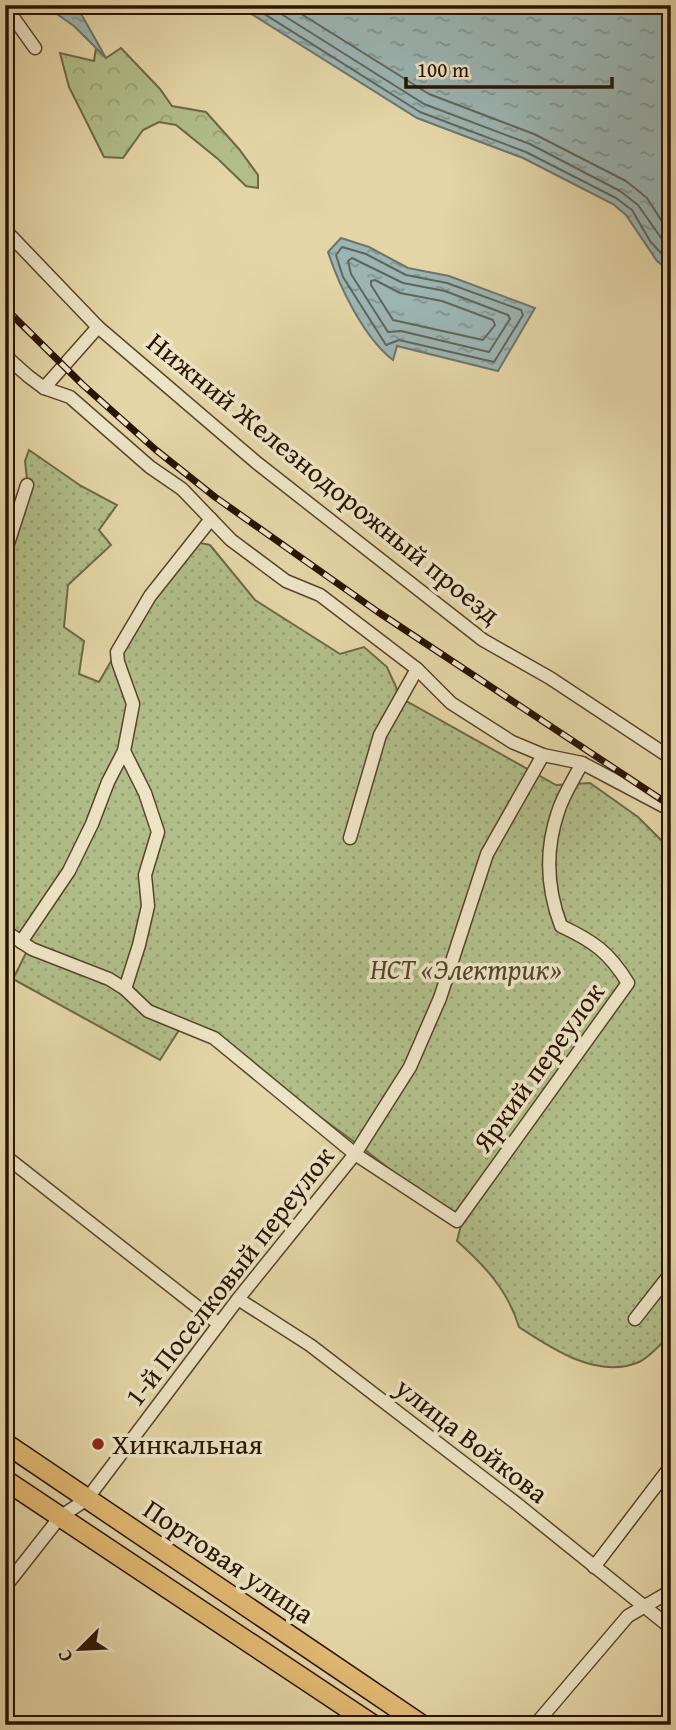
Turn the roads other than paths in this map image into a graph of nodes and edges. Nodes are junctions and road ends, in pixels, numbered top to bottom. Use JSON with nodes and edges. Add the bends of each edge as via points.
{"nodes":[{"id":1,"x":5,"y":6,"type":"edge"},
{"id":2,"x":34,"y":48,"type":"dead end"},
{"id":3,"x":5,"y":230,"type":"edge"},
{"id":4,"x":98,"y":327,"type":"junction"},
{"id":5,"x":5,"y":352,"type":"edge"},
{"id":6,"x":44,"y":388,"type":"junction"},
{"id":7,"x":27,"y":485,"type":"dead end"},
{"id":8,"x":211,"y":519,"type":"junction"},
{"id":9,"x":5,"y":553,"type":"edge"},
{"id":10,"x":417,"y":669,"type":"junction"},
{"id":11,"x":124,"y":751,"type":"junction"},
{"id":12,"x":543,"y":755,"type":"junction"},
{"id":13,"x":671,"y":758,"type":"edge"},
{"id":14,"x":582,"y":763,"type":"junction"},
{"id":15,"x":671,"y":810,"type":"edge"},
{"id":16,"x":350,"y":838,"type":"dead end"},
{"id":17,"x":5,"y":931,"type":"edge"},
{"id":18,"x":21,"y":942,"type":"junction"},
{"id":19,"x":125,"y":989,"type":"junction"},
{"id":20,"x":355,"y":1154,"type":"junction"},
{"id":21,"x":5,"y":1156,"type":"edge"},
{"id":22,"x":668,"y":1281,"type":"edge"},
{"id":23,"x":238,"y":1299,"type":"junction"},
{"id":24,"x":635,"y":1319,"type":"dead end"},
{"id":25,"x":219,"y":1324,"type":"junction"},
{"id":26,"x":5,"y":1443,"type":"edge"},
{"id":27,"x":671,"y":1466,"type":"edge"},
{"id":28,"x":5,"y":1480,"type":"edge"},
{"id":29,"x":87,"y":1499,"type":"junction"},
{"id":30,"x":60,"y":1517,"type":"junction"},
{"id":31,"x":594,"y":1567,"type":"junction"},
{"id":32,"x":5,"y":1587,"type":"edge"},
{"id":33,"x":671,"y":1591,"type":"edge"},
{"id":34,"x":643,"y":1606,"type":"junction"},
{"id":35,"x":671,"y":1628,"type":"edge"},
{"id":36,"x":373,"y":1725,"type":"edge"},
{"id":37,"x":422,"y":1725,"type":"edge"},
{"id":38,"x":535,"y":1725,"type":"edge"}],
"edges":[{"from":1,"to":2,"type":"street"},
{"from":3,"to":4,"type":"street","name":"Нижний Железнодорожный проезд"},
{"from":4,"to":6,"type":"street"},
{"from":4,"to":13,"type":"street","name":"Нижний Железнодорожный проезд","via":[[257,463],[483,640]]},
{"from":5,"to":6,"type":"street"},
{"from":6,"to":8,"type":"street","via":[[70,397],[150,467],[183,489]]},
{"from":7,"to":9,"type":"street"},
{"from":8,"to":10,"type":"street","via":[[286,581],[320,595]]},
{"from":8,"to":11,"type":"street","via":[[150,596],[117,652],[133,704]]},
{"from":10,"to":12,"type":"street","via":[[451,703],[512,742]]},
{"from":10,"to":16,"type":"street","via":[[380,735]]},
{"from":11,"to":18,"type":"street","via":[[69,871]]},
{"from":11,"to":19,"type":"street","via":[[158,832],[145,875],[148,906]]},
{"from":12,"to":14,"type":"street"},
{"from":12,"to":20,"type":"street","name":"1-й Поселковый переулок","via":[[487,854],[440,998],[410,1067]]},
{"from":14,"to":15,"type":"street"},
{"from":14,"to":20,"type":"street","name":"Яркий переулок","via":[[558,812],[548,865],[553,905],[561,926],[592,941],[628,983],[457,1221]]},
{"from":17,"to":18,"type":"street"},
{"from":18,"to":19,"type":"street"},
{"from":19,"to":20,"type":"street","via":[[148,1011],[214,1038]]},
{"from":20,"to":23,"type":"street","name":"1-й Поселковый переулок"},
{"from":21,"to":25,"type":"street"},
{"from":22,"to":24,"type":"street"},
{"from":23,"to":25,"type":"street","name":"1-й Поселковый переулок"},
{"from":23,"to":31,"type":"street","name":"улица Войкова","via":[[310,1345]]},
{"from":25,"to":29,"type":"street","name":"1-й Поселковый переулок"},
{"from":26,"to":29,"type":"main road","name":"Портовая улица"},
{"from":27,"to":31,"type":"street"},
{"from":28,"to":30,"type":"main road","name":"Портовая улица"},
{"from":29,"to":30,"type":"street","name":"1-й Поселковый переулок"},
{"from":29,"to":37,"type":"main road","name":"Портовая улица"},
{"from":30,"to":32,"type":"street","name":"1-й Поселковый переулок"},
{"from":30,"to":36,"type":"main road","name":"Портовая улица"},
{"from":31,"to":34,"type":"street","name":"улица Войкова"},
{"from":33,"to":34,"type":"street"},
{"from":34,"to":35,"type":"street","name":"улица Войкова"},
{"from":34,"to":38,"type":"street","via":[[628,1616]]}]}
